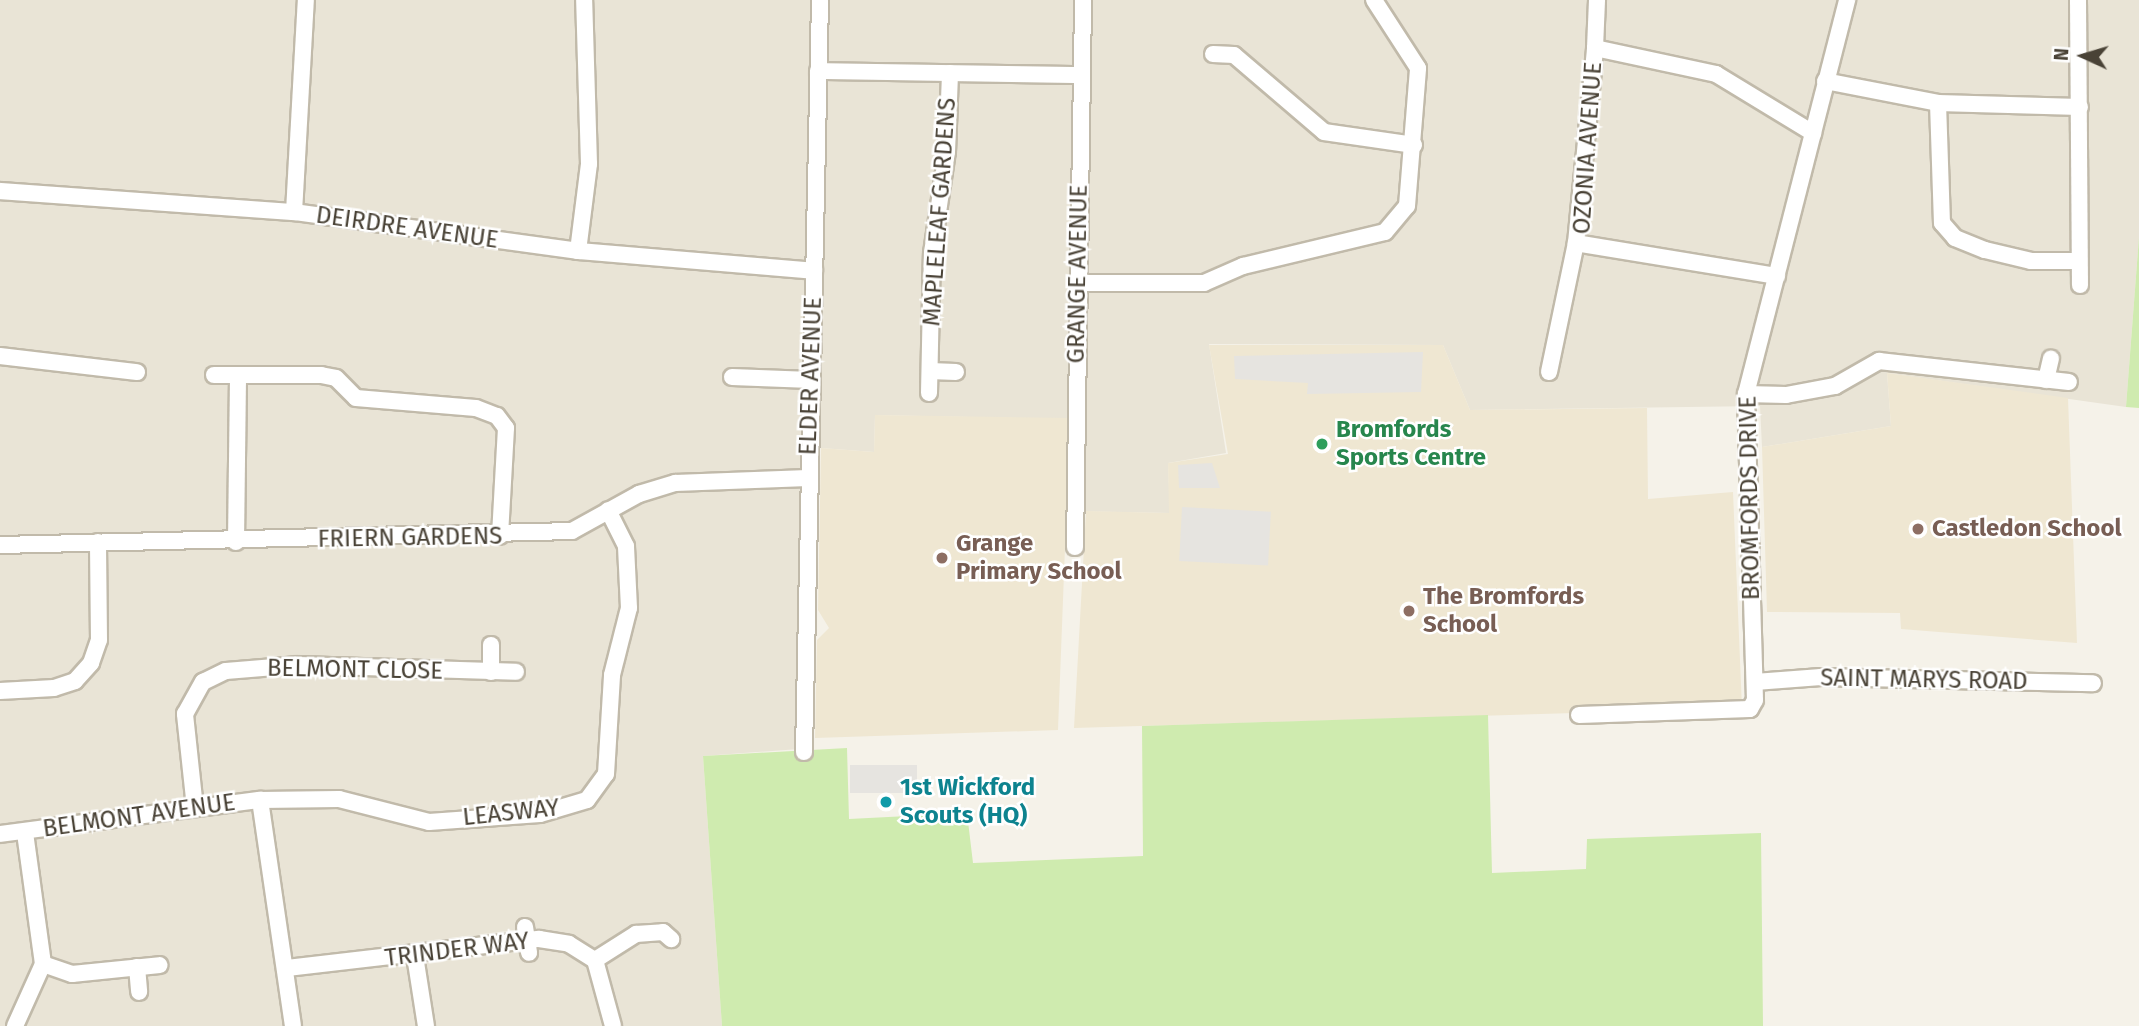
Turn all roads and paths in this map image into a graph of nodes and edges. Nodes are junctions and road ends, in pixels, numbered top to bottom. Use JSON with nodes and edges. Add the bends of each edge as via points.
{"nodes":[{"id":1,"x":306,"y":0,"type":"edge"},
{"id":2,"x":584,"y":0,"type":"edge"},
{"id":3,"x":820,"y":0,"type":"edge"},
{"id":4,"x":1083,"y":0,"type":"edge"},
{"id":5,"x":1374,"y":0,"type":"edge"},
{"id":6,"x":1597,"y":0,"type":"edge"},
{"id":7,"x":1847,"y":0,"type":"edge"},
{"id":8,"x":2078,"y":0,"type":"edge"},
{"id":9,"x":1595,"y":48,"type":"junction"},
{"id":10,"x":1213,"y":54,"type":"dead end"},
{"id":11,"x":818,"y":71,"type":"junction"},
{"id":12,"x":950,"y":73,"type":"junction"},
{"id":13,"x":1081,"y":75,"type":"junction"},
{"id":14,"x":1825,"y":81,"type":"junction"},
{"id":15,"x":1938,"y":103,"type":"junction"},
{"id":16,"x":2080,"y":107,"type":"junction"},
{"id":17,"x":1813,"y":133,"type":"junction"},
{"id":18,"x":1414,"y":145,"type":"junction"},
{"id":19,"x":0,"y":191,"type":"edge"},
{"id":20,"x":294,"y":212,"type":"junction"},
{"id":21,"x":1576,"y":243,"type":"junction"},
{"id":22,"x":578,"y":251,"type":"junction"},
{"id":23,"x":2078,"y":261,"type":"junction"},
{"id":24,"x":814,"y":271,"type":"junction"},
{"id":25,"x":1777,"y":276,"type":"junction"},
{"id":26,"x":1079,"y":284,"type":"junction"},
{"id":27,"x":2080,"y":285,"type":"dead end"},
{"id":28,"x":0,"y":356,"type":"edge"},
{"id":29,"x":2050,"y":359,"type":"dead end"},
{"id":30,"x":930,"y":371,"type":"junction"},
{"id":31,"x":137,"y":372,"type":"dead end"},
{"id":32,"x":956,"y":372,"type":"dead end"},
{"id":33,"x":1549,"y":372,"type":"dead end"},
{"id":34,"x":214,"y":374,"type":"dead end"},
{"id":35,"x":238,"y":377,"type":"junction"},
{"id":36,"x":732,"y":377,"type":"dead end"},
{"id":37,"x":811,"y":380,"type":"junction"},
{"id":38,"x":2046,"y":380,"type":"junction"},
{"id":39,"x":2068,"y":382,"type":"dead end"},
{"id":40,"x":929,"y":393,"type":"dead end"},
{"id":41,"x":1746,"y":394,"type":"junction"},
{"id":42,"x":808,"y":478,"type":"junction"},
{"id":43,"x":608,"y":510,"type":"junction"},
{"id":44,"x":500,"y":537,"type":"junction"},
{"id":45,"x":98,"y":542,"type":"junction"},
{"id":46,"x":236,"y":542,"type":"junction"},
{"id":47,"x":0,"y":545,"type":"edge"},
{"id":48,"x":1074,"y":547,"type":"dead end"},
{"id":49,"x":491,"y":645,"type":"dead end"},
{"id":50,"x":491,"y":672,"type":"junction"},
{"id":51,"x":516,"y":672,"type":"dead end"},
{"id":52,"x":1755,"y":682,"type":"junction"},
{"id":53,"x":2092,"y":683,"type":"dead end"},
{"id":54,"x":0,"y":691,"type":"edge"},
{"id":55,"x":1579,"y":715,"type":"dead end"},
{"id":56,"x":804,"y":752,"type":"dead end"},
{"id":57,"x":260,"y":800,"type":"junction"},
{"id":58,"x":195,"y":808,"type":"junction"},
{"id":59,"x":25,"y":832,"type":"junction"},
{"id":60,"x":0,"y":834,"type":"edge"},
{"id":61,"x":671,"y":939,"type":"dead end"},
{"id":62,"x":415,"y":956,"type":"junction"},
{"id":63,"x":595,"y":960,"type":"junction"},
{"id":64,"x":43,"y":964,"type":"junction"},
{"id":65,"x":160,"y":965,"type":"dead end"},
{"id":66,"x":137,"y":967,"type":"junction"},
{"id":67,"x":287,"y":968,"type":"junction"},
{"id":68,"x":139,"y":992,"type":"dead end"},
{"id":69,"x":15,"y":1026,"type":"edge"},
{"id":70,"x":293,"y":1026,"type":"edge"},
{"id":71,"x":426,"y":1026,"type":"edge"},
{"id":72,"x":614,"y":1026,"type":"edge"}],
"edges":[{"from":1,"to":20,"type":"street"},
{"from":2,"to":22,"type":"street","via":[[589,164]]},
{"from":3,"to":11,"type":"street","name":"ELDER AVENUE"},
{"from":4,"to":13,"type":"street","name":"GRANGE AVENUE"},
{"from":5,"to":18,"type":"street","via":[[1418,68]]},
{"from":6,"to":9,"type":"street"},
{"from":7,"to":14,"type":"street","name":"BROMFORDS DRIVE"},
{"from":8,"to":16,"type":"street"},
{"from":9,"to":17,"type":"street","name":"OZONIA AVENUE","via":[[1716,74]]},
{"from":9,"to":21,"type":"street","name":"OZONIA AVENUE"},
{"from":10,"to":18,"type":"street","via":[[1234,55],[1324,132]]},
{"from":11,"to":12,"type":"street"},
{"from":11,"to":24,"type":"street","name":"ELDER AVENUE"},
{"from":12,"to":13,"type":"street"},
{"from":12,"to":30,"type":"street","name":"MAPLELEAF GARDENS","via":[[947,152],[932,253]]},
{"from":13,"to":26,"type":"street","name":"GRANGE AVENUE"},
{"from":14,"to":15,"type":"street"},
{"from":14,"to":17,"type":"street","name":"BROMFORDS DRIVE"},
{"from":15,"to":16,"type":"street"},
{"from":15,"to":23,"type":"street","via":[[1942,223],[1955,239],[2031,261]]},
{"from":16,"to":23,"type":"street"},
{"from":17,"to":25,"type":"street","name":"BROMFORDS DRIVE"},
{"from":18,"to":26,"type":"street","via":[[1407,206],[1385,232],[1243,266],[1204,283]]},
{"from":19,"to":20,"type":"street","name":"DEIRDRE AVENUE"},
{"from":20,"to":22,"type":"street","name":"DEIRDRE AVENUE"},
{"from":21,"to":25,"type":"street","name":"OZONIA AVENUE"},
{"from":21,"to":33,"type":"street"},
{"from":22,"to":24,"type":"street","name":"DEIRDRE AVENUE"},
{"from":23,"to":27,"type":"street"},
{"from":24,"to":37,"type":"street","name":"ELDER AVENUE"},
{"from":25,"to":41,"type":"street","name":"BROMFORDS DRIVE"},
{"from":26,"to":48,"type":"street","name":"GRANGE AVENUE"},
{"from":28,"to":31,"type":"street"},
{"from":29,"to":38,"type":"street"},
{"from":30,"to":32,"type":"street"},
{"from":30,"to":40,"type":"street","name":"MAPLELEAF GARDENS"},
{"from":34,"to":35,"type":"street"},
{"from":35,"to":44,"type":"street","via":[[336,378],[356,398],[476,408],[497,416],[506,428]]},
{"from":35,"to":46,"type":"street"},
{"from":36,"to":37,"type":"street"},
{"from":37,"to":42,"type":"street","name":"ELDER AVENUE"},
{"from":38,"to":39,"type":"street"},
{"from":38,"to":41,"type":"street","via":[[1879,361],[1835,386],[1786,395]]},
{"from":41,"to":52,"type":"street","name":"BROMFORDS DRIVE"},
{"from":42,"to":43,"type":"street","name":"FRIERN GARDENS","via":[[675,483]]},
{"from":42,"to":56,"type":"street","name":"ELDER AVENUE"},
{"from":43,"to":44,"type":"street","name":"FRIERN GARDENS","via":[[572,531]]},
{"from":43,"to":57,"type":"street","name":"LEASWAY","via":[[626,546],[629,608],[612,675],[606,774],[587,800],[540,814],[429,822],[339,799]]},
{"from":44,"to":46,"type":"street","name":"FRIERN GARDENS"},
{"from":45,"to":46,"type":"street","name":"FRIERN GARDENS"},
{"from":45,"to":47,"type":"street","name":"FRIERN GARDENS"},
{"from":45,"to":54,"type":"street","via":[[99,640],[91,663],[75,681],[54,688]]},
{"from":49,"to":50,"type":"street"},
{"from":50,"to":51,"type":"street","name":"BELMONT CLOSE"},
{"from":50,"to":58,"type":"street","name":"BELMONT CLOSE","via":[[312,666],[226,671],[203,682],[185,714]]},
{"from":52,"to":53,"type":"street","name":"SAINT MARYS ROAD","via":[[1821,677]]},
{"from":52,"to":55,"type":"street","name":"BROMFORDS DRIVE","via":[[1750,709]]},
{"from":57,"to":58,"type":"street","name":"BELMONT AVENUE"},
{"from":57,"to":67,"type":"street","name":"BELMONT AVENUE"},
{"from":58,"to":59,"type":"street","name":"BELMONT AVENUE"},
{"from":59,"to":60,"type":"street","name":"BELMONT AVENUE"},
{"from":59,"to":64,"type":"street"},
{"from":61,"to":63,"type":"street","via":[[663,932],[636,934]]},
{"from":62,"to":63,"type":"street","name":"TRINDER WAY","via":[[527,940],[569,944]]},
{"from":62,"to":67,"type":"street","name":"TRINDER WAY"},
{"from":62,"to":71,"type":"street"},
{"from":63,"to":72,"type":"street"},
{"from":64,"to":66,"type":"street","via":[[72,974]]},
{"from":64,"to":69,"type":"street"},
{"from":65,"to":66,"type":"street"},
{"from":66,"to":68,"type":"street"},
{"from":67,"to":70,"type":"street","name":"BELMONT AVENUE"}]}
